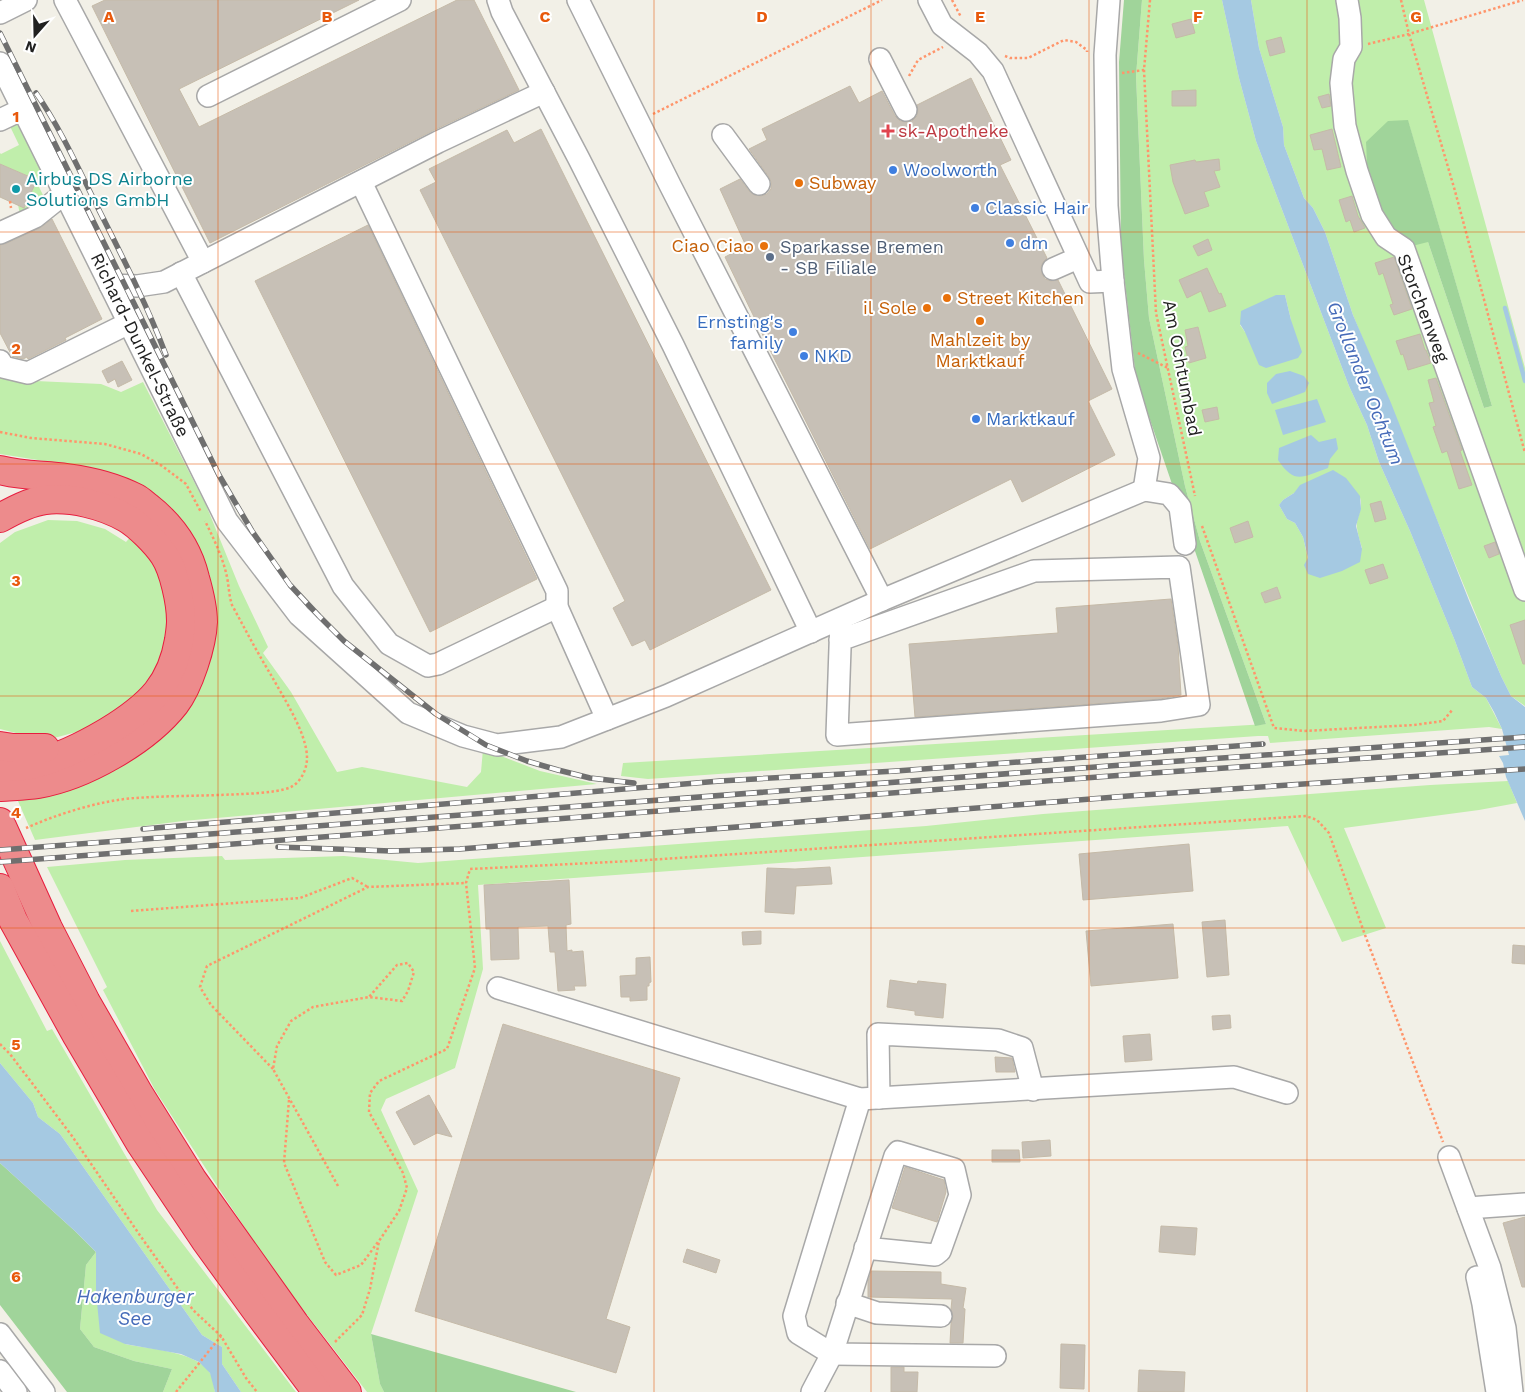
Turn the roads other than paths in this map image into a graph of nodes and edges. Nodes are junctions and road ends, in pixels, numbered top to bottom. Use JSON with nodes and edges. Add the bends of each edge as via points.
{"nodes":[{"id":1,"x":65,"y":0,"type":"edge"},
{"id":2,"x":400,"y":0,"type":"edge"},
{"id":3,"x":498,"y":0,"type":"edge"},
{"id":4,"x":578,"y":0,"type":"edge"},
{"id":5,"x":929,"y":0,"type":"edge"},
{"id":6,"x":1109,"y":0,"type":"edge"},
{"id":7,"x":1347,"y":0,"type":"edge"},
{"id":8,"x":23,"y":1,"type":"edge"},
{"id":9,"x":0,"y":13,"type":"edge"},
{"id":10,"x":880,"y":59,"type":"dead end"},
{"id":11,"x":0,"y":63,"type":"edge"},
{"id":12,"x":544,"y":92,"type":"junction"},
{"id":13,"x":208,"y":96,"type":"dead end"},
{"id":14,"x":902,"y":103,"type":"road end"},
{"id":15,"x":23,"y":109,"type":"junction"},
{"id":16,"x":0,"y":120,"type":"edge"},
{"id":17,"x":723,"y":136,"type":"dead end"},
{"id":18,"x":361,"y":182,"type":"junction"},
{"id":19,"x":759,"y":184,"type":"dead end"},
{"id":20,"x":66,"y":195,"type":"junction"},
{"id":21,"x":0,"y":233,"type":"edge"},
{"id":22,"x":1078,"y":258,"type":"junction"},
{"id":23,"x":203,"y":262,"type":"junction"},
{"id":24,"x":1053,"y":269,"type":"dead end"},
{"id":25,"x":181,"y":273,"type":"junction"},
{"id":26,"x":1113,"y":281,"type":"junction"},
{"id":27,"x":110,"y":285,"type":"junction"},
{"id":28,"x":129,"y":323,"type":"junction"},
{"id":29,"x":0,"y":361,"type":"edge"},
{"id":30,"x":0,"y":470,"type":"edge"},
{"id":31,"x":1144,"y":490,"type":"junction"},
{"id":32,"x":0,"y":518,"type":"edge"},
{"id":33,"x":1185,"y":544,"type":"dead end"},
{"id":34,"x":1525,"y":590,"type":"edge"},
{"id":35,"x":882,"y":600,"type":"junction"},
{"id":36,"x":557,"y":607,"type":"junction"},
{"id":37,"x":841,"y":619,"type":"junction"},
{"id":38,"x":811,"y":632,"type":"junction"},
{"id":39,"x":840,"y":640,"type":"junction"},
{"id":40,"x":607,"y":719,"type":"junction"},
{"id":41,"x":2,"y":771,"type":"edge"},
{"id":42,"x":0,"y":822,"type":"edge"},
{"id":43,"x":0,"y":888,"type":"edge"},
{"id":44,"x":6,"y":914,"type":"edge"},
{"id":45,"x":498,"y":988,"type":"dead end"},
{"id":46,"x":1033,"y":1090,"type":"junction"},
{"id":47,"x":1287,"y":1092,"type":"dead end"},
{"id":48,"x":870,"y":1098,"type":"junction"},
{"id":49,"x":1449,"y":1157,"type":"road end"},
{"id":50,"x":1525,"y":1204,"type":"edge"},
{"id":51,"x":1468,"y":1208,"type":"junction"},
{"id":52,"x":1469,"y":1246,"type":"dead end"},
{"id":53,"x":866,"y":1248,"type":"junction"},
{"id":54,"x":847,"y":1303,"type":"junction"},
{"id":55,"x":941,"y":1316,"type":"dead end"},
{"id":56,"x":0,"y":1334,"type":"edge"},
{"id":57,"x":832,"y":1354,"type":"junction"},
{"id":58,"x":995,"y":1356,"type":"dead end"},
{"id":59,"x":44,"y":1392,"type":"edge"},
{"id":60,"x":317,"y":1392,"type":"edge"},
{"id":61,"x":347,"y":1392,"type":"edge"},
{"id":62,"x":812,"y":1392,"type":"edge"},
{"id":63,"x":1497,"y":1392,"type":"edge"},
{"id":64,"x":1512,"y":1392,"type":"edge"}],
"edges":[{"from":1,"to":23,"type":"street"},
{"from":2,"to":13,"type":"street"},
{"from":3,"to":12,"type":"street"},
{"from":4,"to":35,"type":"street"},
{"from":5,"to":22,"type":"street","via":[[942,26],[978,53],[993,71]]},
{"from":6,"to":26,"type":"street","via":[[1105,74],[1107,206]]},
{"from":7,"to":34,"type":"street","name":"Storchenweg","via":[[1352,48],[1344,59],[1341,82],[1345,126],[1357,171],[1372,216],[1386,237],[1404,249]]},
{"from":8,"to":9,"type":"street"},
{"from":10,"to":14,"type":"street"},
{"from":11,"to":15,"type":"street","name":"Richard-Dunkel-Straße"},
{"from":12,"to":18,"type":"street"},
{"from":12,"to":38,"type":"street","via":[[674,344]]},
{"from":15,"to":16,"type":"street"},
{"from":15,"to":20,"type":"street","name":"Richard-Dunkel-Straße"},
{"from":17,"to":19,"type":"street"},
{"from":18,"to":23,"type":"street"},
{"from":18,"to":36,"type":"street","via":[[557,591]]},
{"from":20,"to":21,"type":"street","via":[[35,217]]},
{"from":20,"to":27,"type":"street","name":"Richard-Dunkel-Straße"},
{"from":22,"to":24,"type":"street"},
{"from":22,"to":26,"type":"street","via":[[1090,282]]},
{"from":23,"to":25,"type":"street"},
{"from":25,"to":27,"type":"street","via":[[164,282]]},
{"from":25,"to":36,"type":"street","via":[[343,586],[389,644],[428,666],[438,664]]},
{"from":26,"to":31,"type":"street","via":[[1123,369],[1149,458]]},
{"from":27,"to":28,"type":"street","name":"Richard-Dunkel-Straße"},
{"from":28,"to":29,"type":"street","via":[[28,372],[3,367]]},
{"from":28,"to":40,"type":"street","name":"Richard-Dunkel-Straße","via":[[227,521],[299,615],[408,713],[463,736],[497,745],[561,737]]},
{"from":30,"to":41,"type":"highway","via":[[68,478],[137,498],[162,518],[178,538],[192,566],[203,622],[198,653],[176,703],[157,723],[116,754],[65,777],[38,784]]},
{"from":31,"to":33,"type":"street","via":[[1168,494],[1180,508]]},
{"from":31,"to":35,"type":"street","name":"Richard-Dunkel-Straße"},
{"from":32,"to":41,"type":"highway","via":[[17,508],[45,500],[71,500],[101,507],[127,518],[164,555],[179,599],[181,622],[178,647],[168,675],[139,710],[100,736],[62,754],[33,765]]},
{"from":35,"to":37,"type":"street","name":"Richard-Dunkel-Straße"},
{"from":36,"to":40,"type":"street"},
{"from":37,"to":38,"type":"street","name":"Richard-Dunkel-Straße"},
{"from":37,"to":39,"type":"street"},
{"from":38,"to":40,"type":"street","name":"Richard-Dunkel-Straße"},
{"from":39,"to":39,"type":"street","via":[[837,735],[1161,711],[1199,705],[1179,566],[1034,571]]},
{"from":42,"to":61,"type":"highway","via":[[48,928],[139,1094],[192,1179]]},
{"from":43,"to":44,"type":"highway"},
{"from":44,"to":60,"type":"highway","via":[[140,1143],[254,1309]]},
{"from":45,"to":48,"type":"street"},
{"from":46,"to":47,"type":"street","via":[[1234,1077]]},
{"from":46,"to":48,"type":"street"},
{"from":46,"to":48,"type":"street","via":[[1022,1048],[998,1040],[878,1034]]},
{"from":48,"to":57,"type":"street","via":[[794,1316],[798,1333]]},
{"from":49,"to":51,"type":"street"},
{"from":50,"to":51,"type":"street"},
{"from":51,"to":64,"type":"street","via":[[1490,1268],[1505,1328]]},
{"from":52,"to":63,"type":"street","via":[[1483,1304]]},
{"from":53,"to":53,"type":"street","via":[[898,1152],[954,1169],[960,1195],[940,1251],[935,1255]]},
{"from":53,"to":54,"type":"street"},
{"from":54,"to":55,"type":"street","via":[[877,1313]]},
{"from":54,"to":57,"type":"street"},
{"from":56,"to":59,"type":"street"},
{"from":57,"to":58,"type":"street"},
{"from":57,"to":62,"type":"street"}]}
